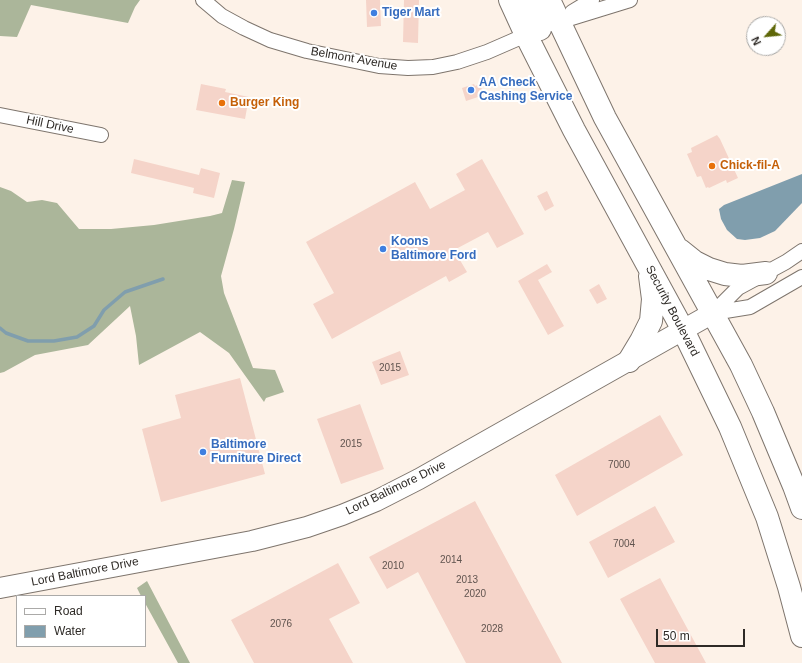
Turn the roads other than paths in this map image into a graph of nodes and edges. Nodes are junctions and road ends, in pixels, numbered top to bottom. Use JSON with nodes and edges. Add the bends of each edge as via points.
{"nodes":[{"id":1,"x":203,"y":0,"type":"edge"},
{"id":2,"x":510,"y":0,"type":"edge"},
{"id":3,"x":528,"y":0,"type":"edge"},
{"id":4,"x":549,"y":0,"type":"edge"},
{"id":5,"x":592,"y":0,"type":"edge"},
{"id":6,"x":630,"y":0,"type":"edge"},
{"id":7,"x":542,"y":28,"type":"junction"},
{"id":8,"x":0,"y":114,"type":"edge"},
{"id":9,"x":101,"y":135,"type":"dead end"},
{"id":10,"x":674,"y":244,"type":"junction"},
{"id":11,"x":802,"y":251,"type":"edge"},
{"id":12,"x":648,"y":267,"type":"junction"},
{"id":13,"x":766,"y":273,"type":"junction"},
{"id":14,"x":802,"y":276,"type":"edge"},
{"id":15,"x":713,"y":313,"type":"junction"},
{"id":16,"x":683,"y":330,"type":"junction"},
{"id":17,"x":629,"y":360,"type":"junction"},
{"id":18,"x":802,"y":508,"type":"edge"},
{"id":19,"x":0,"y":588,"type":"edge"},
{"id":20,"x":802,"y":636,"type":"edge"}],
"edges":[{"from":1,"to":7,"type":"street","name":"Belmont Avenue","via":[[222,16],[270,40],[307,51],[379,66],[433,67],[457,62]]},
{"from":2,"to":7,"type":"main road","name":"Security Boulevard"},
{"from":3,"to":7,"type":"main road"},
{"from":4,"to":7,"type":"main road","name":"Security Boulevard"},
{"from":5,"to":7,"type":"street","name":"Belmont Avenue"},
{"from":6,"to":7,"type":"street","name":"Belmont Avenue"},
{"from":7,"to":10,"type":"main road","name":"Security Boulevard","via":[[606,118]]},
{"from":7,"to":12,"type":"main road","name":"Security Boulevard","via":[[574,130]]},
{"from":8,"to":9,"type":"street","name":"Hill Drive"},
{"from":10,"to":13,"type":"main road","via":[[695,262],[709,269],[742,276]]},
{"from":10,"to":15,"type":"main road","name":"Security Boulevard"},
{"from":11,"to":13,"type":"street","name":"Lord Baltimore Drive"},
{"from":12,"to":16,"type":"main road","name":"Security Boulevard"},
{"from":12,"to":17,"type":"main road","via":[[653,299],[651,321]]},
{"from":13,"to":15,"type":"street","name":"Lord Baltimore Drive","via":[[738,288]]},
{"from":14,"to":15,"type":"street","name":"Lord Baltimore Drive","via":[[750,307]]},
{"from":15,"to":16,"type":"main road","name":"Lord Baltimore Drive"},
{"from":15,"to":18,"type":"main road","name":"Security Boulevard","via":[[763,412]]},
{"from":16,"to":17,"type":"main road","name":"Lord Baltimore Drive"},
{"from":16,"to":20,"type":"main road","name":"Security Boulevard","via":[[730,427],[767,517]]},
{"from":17,"to":19,"type":"main road","name":"Lord Baltimore Drive","via":[[419,479],[342,515],[252,541]]}]}
